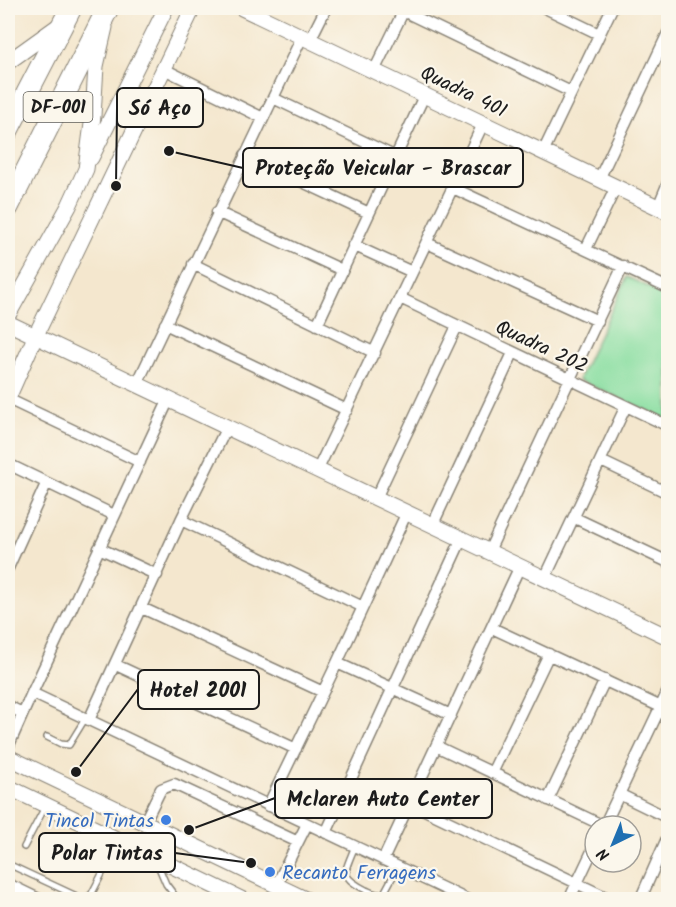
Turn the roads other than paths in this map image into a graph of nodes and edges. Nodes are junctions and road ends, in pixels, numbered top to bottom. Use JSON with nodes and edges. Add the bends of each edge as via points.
{"nodes":[{"id":1,"x":109,"y":8,"type":"edge"},
{"id":2,"x":166,"y":8,"type":"edge"},
{"id":3,"x":193,"y":8,"type":"edge"},
{"id":4,"x":242,"y":8,"type":"edge"},
{"id":5,"x":326,"y":8,"type":"edge"},
{"id":6,"x":545,"y":8,"type":"edge"},
{"id":7,"x":612,"y":8,"type":"edge"},
{"id":8,"x":404,"y":9,"type":"edge"},
{"id":9,"x":67,"y":15,"type":"edge"},
{"id":10,"x":669,"y":33,"type":"edge"},
{"id":11,"x":599,"y":34,"type":"junction"},
{"id":12,"x":306,"y":38,"type":"junction"},
{"id":13,"x":8,"y":62,"type":"edge"},
{"id":14,"x":164,"y":69,"type":"junction"},
{"id":15,"x":374,"y":71,"type":"junction"},
{"id":16,"x":571,"y":92,"type":"junction"},
{"id":17,"x":424,"y":96,"type":"junction"},
{"id":18,"x":273,"y":98,"type":"junction"},
{"id":19,"x":263,"y":118,"type":"junction"},
{"id":20,"x":483,"y":124,"type":"junction"},
{"id":21,"x":8,"y":130,"type":"edge"},
{"id":22,"x":543,"y":152,"type":"junction"},
{"id":23,"x":245,"y":155,"type":"junction"},
{"id":24,"x":396,"y":157,"type":"junction"},
{"id":25,"x":86,"y":169,"type":"junction"},
{"id":26,"x":599,"y":179,"type":"junction"},
{"id":27,"x":669,"y":183,"type":"edge"},
{"id":28,"x":616,"y":187,"type":"junction"},
{"id":29,"x":453,"y":188,"type":"junction"},
{"id":30,"x":8,"y":207,"type":"edge"},
{"id":31,"x":663,"y":209,"type":"edge"},
{"id":32,"x":218,"y":212,"type":"junction"},
{"id":33,"x":369,"y":213,"type":"junction"},
{"id":34,"x":427,"y":243,"type":"junction"},
{"id":35,"x":353,"y":245,"type":"junction"},
{"id":36,"x":586,"y":249,"type":"junction"},
{"id":37,"x":193,"y":264,"type":"junction"},
{"id":38,"x":623,"y":266,"type":"junction"},
{"id":39,"x":342,"y":270,"type":"junction"},
{"id":40,"x":412,"y":272,"type":"junction"},
{"id":41,"x":669,"y":288,"type":"edge"},
{"id":42,"x":400,"y":298,"type":"junction"},
{"id":43,"x":8,"y":315,"type":"edge"},
{"id":44,"x":598,"y":321,"type":"junction"},
{"id":45,"x":8,"y":323,"type":"edge"},
{"id":46,"x":165,"y":324,"type":"junction"},
{"id":47,"x":316,"y":325,"type":"junction"},
{"id":48,"x":457,"y":326,"type":"junction"},
{"id":49,"x":36,"y":335,"type":"junction"},
{"id":50,"x":375,"y":353,"type":"junction"},
{"id":51,"x":513,"y":353,"type":"junction"},
{"id":52,"x":571,"y":379,"type":"junction"},
{"id":53,"x":137,"y":384,"type":"junction"},
{"id":54,"x":8,"y":398,"type":"edge"},
{"id":55,"x":169,"y":399,"type":"junction"},
{"id":56,"x":626,"y":406,"type":"junction"},
{"id":57,"x":347,"y":410,"type":"junction"},
{"id":58,"x":669,"y":426,"type":"edge"},
{"id":59,"x":227,"y":427,"type":"junction"},
{"id":60,"x":601,"y":461,"type":"junction"},
{"id":61,"x":140,"y":462,"type":"junction"},
{"id":62,"x":8,"y":464,"type":"edge"},
{"id":63,"x":318,"y":469,"type":"junction"},
{"id":64,"x":46,"y":484,"type":"junction"},
{"id":65,"x":669,"y":493,"type":"edge"},
{"id":66,"x":376,"y":498,"type":"junction"},
{"id":67,"x":406,"y":512,"type":"junction"},
{"id":68,"x":114,"y":515,"type":"junction"},
{"id":69,"x":574,"y":518,"type":"junction"},
{"id":70,"x":181,"y":520,"type":"junction"},
{"id":71,"x":433,"y":524,"type":"junction"},
{"id":72,"x":462,"y":538,"type":"junction"},
{"id":73,"x":99,"y":548,"type":"junction"},
{"id":74,"x":489,"y":551,"type":"junction"},
{"id":75,"x":669,"y":562,"type":"edge"},
{"id":76,"x":520,"y":566,"type":"junction"},
{"id":77,"x":8,"y":568,"type":"edge"},
{"id":78,"x":156,"y":575,"type":"junction"},
{"id":79,"x":545,"y":578,"type":"junction"},
{"id":80,"x":363,"y":607,"type":"junction"},
{"id":81,"x":142,"y":608,"type":"junction"},
{"id":82,"x":492,"y":628,"type":"junction"},
{"id":83,"x":669,"y":637,"type":"edge"},
{"id":84,"x":549,"y":654,"type":"junction"},
{"id":85,"x":337,"y":663,"type":"junction"},
{"id":86,"x":116,"y":665,"type":"junction"},
{"id":87,"x":605,"y":680,"type":"junction"},
{"id":88,"x":392,"y":688,"type":"junction"},
{"id":89,"x":669,"y":691,"type":"edge"},
{"id":90,"x":323,"y":692,"type":"junction"},
{"id":91,"x":32,"y":693,"type":"junction"},
{"id":92,"x":8,"y":706,"type":"edge"},
{"id":93,"x":660,"y":707,"type":"junction"},
{"id":94,"x":22,"y":713,"type":"junction"},
{"id":95,"x":451,"y":715,"type":"junction"},
{"id":96,"x":87,"y":720,"type":"junction"},
{"id":97,"x":47,"y":737,"type":"dead end"},
{"id":98,"x":436,"y":746,"type":"junction"},
{"id":99,"x":8,"y":747,"type":"edge"},
{"id":100,"x":296,"y":749,"type":"junction"},
{"id":101,"x":14,"y":760,"type":"edge"},
{"id":102,"x":492,"y":773,"type":"junction"},
{"id":103,"x":8,"y":786,"type":"edge"},
{"id":104,"x":619,"y":795,"type":"junction"},
{"id":105,"x":548,"y":800,"type":"junction"},
{"id":106,"x":410,"y":803,"type":"junction"},
{"id":107,"x":46,"y":806,"type":"junction"},
{"id":108,"x":109,"y":806,"type":"junction"},
{"id":109,"x":268,"y":806,"type":"junction"},
{"id":110,"x":669,"y":818,"type":"edge"},
{"id":111,"x":144,"y":823,"type":"junction"},
{"id":112,"x":307,"y":824,"type":"junction"},
{"id":113,"x":90,"y":827,"type":"junction"},
{"id":114,"x":326,"y":833,"type":"junction"},
{"id":115,"x":669,"y":836,"type":"edge"},
{"id":116,"x":118,"y":841,"type":"junction"},
{"id":117,"x":298,"y":842,"type":"junction"},
{"id":118,"x":354,"y":846,"type":"junction"},
{"id":119,"x":24,"y":847,"type":"dead end"},
{"id":120,"x":155,"y":859,"type":"junction"},
{"id":121,"x":383,"y":860,"type":"junction"},
{"id":122,"x":8,"y":864,"type":"edge"},
{"id":123,"x":398,"y":867,"type":"junction"},
{"id":124,"x":583,"y":869,"type":"edge"},
{"id":125,"x":577,"y":882,"type":"junction"},
{"id":126,"x":8,"y":884,"type":"edge"},
{"id":127,"x":276,"y":886,"type":"junction"},
{"id":128,"x":301,"y":898,"type":"edge"},
{"id":129,"x":240,"y":899,"type":"edge"},
{"id":130,"x":41,"y":900,"type":"edge"},
{"id":131,"x":178,"y":900,"type":"edge"},
{"id":132,"x":468,"y":900,"type":"edge"},
{"id":133,"x":569,"y":900,"type":"edge"},
{"id":134,"x":612,"y":900,"type":"edge"},
{"id":135,"x":640,"y":900,"type":"edge"}],
"edges":[{"from":1,"to":25,"type":"street","via":[[96,66]]},
{"from":1,"to":30,"type":"highway","number":"DF-001"},
{"from":2,"to":25,"type":"street"},
{"from":3,"to":14,"type":"street"},
{"from":4,"to":12,"type":"street","name":"Quadra 401"},
{"from":5,"to":12,"type":"street"},
{"from":6,"to":11,"type":"street"},
{"from":7,"to":11,"type":"street"},
{"from":8,"to":15,"type":"street"},
{"from":8,"to":16,"type":"street"},
{"from":9,"to":13,"type":"street"},
{"from":9,"to":21,"type":"highway","number":"DF-001"},
{"from":10,"to":26,"type":"street"},
{"from":11,"to":16,"type":"street"},
{"from":12,"to":15,"type":"street","name":"Quadra 401"},
{"from":12,"to":18,"type":"street"},
{"from":14,"to":19,"type":"street"},
{"from":14,"to":49,"type":"street"},
{"from":15,"to":17,"type":"street","name":"Quadra 401"},
{"from":16,"to":22,"type":"street"},
{"from":17,"to":20,"type":"street","name":"Quadra 401"},
{"from":17,"to":24,"type":"street"},
{"from":18,"to":19,"type":"street"},
{"from":18,"to":24,"type":"street"},
{"from":19,"to":23,"type":"street"},
{"from":20,"to":22,"type":"street","name":"Quadra 401"},
{"from":20,"to":29,"type":"street"},
{"from":22,"to":26,"type":"street","name":"Quadra 401"},
{"from":23,"to":32,"type":"street"},
{"from":23,"to":33,"type":"street"},
{"from":24,"to":33,"type":"street"},
{"from":25,"to":43,"type":"street"},
{"from":26,"to":28,"type":"street","name":"Quadra 401"},
{"from":27,"to":31,"type":"street"},
{"from":28,"to":31,"type":"street","name":"Quadra 401"},
{"from":28,"to":36,"type":"street"},
{"from":29,"to":34,"type":"street"},
{"from":29,"to":36,"type":"street"},
{"from":32,"to":37,"type":"street"},
{"from":32,"to":39,"type":"street"},
{"from":33,"to":35,"type":"street"},
{"from":34,"to":40,"type":"street"},
{"from":34,"to":44,"type":"street"},
{"from":35,"to":39,"type":"street"},
{"from":35,"to":40,"type":"street"},
{"from":36,"to":38,"type":"street"},
{"from":37,"to":46,"type":"street"},
{"from":37,"to":47,"type":"street"},
{"from":38,"to":41,"type":"street"},
{"from":38,"to":44,"type":"street"},
{"from":39,"to":47,"type":"street"},
{"from":40,"to":42,"type":"street"},
{"from":42,"to":48,"type":"street","name":"Quadra 202"},
{"from":42,"to":50,"type":"street"},
{"from":44,"to":52,"type":"street"},
{"from":45,"to":49,"type":"street"},
{"from":46,"to":53,"type":"street"},
{"from":46,"to":57,"type":"street"},
{"from":47,"to":50,"type":"street"},
{"from":48,"to":51,"type":"street","name":"Quadra 202"},
{"from":48,"to":66,"type":"street"},
{"from":49,"to":53,"type":"street"},
{"from":49,"to":54,"type":"street"},
{"from":50,"to":57,"type":"street"},
{"from":51,"to":52,"type":"street","name":"Quadra 202"},
{"from":51,"to":71,"type":"street"},
{"from":52,"to":56,"type":"street","name":"Quadra 202"},
{"from":52,"to":74,"type":"street"},
{"from":53,"to":55,"type":"street"},
{"from":54,"to":61,"type":"street"},
{"from":55,"to":59,"type":"street"},
{"from":55,"to":61,"type":"street"},
{"from":56,"to":58,"type":"street","name":"Quadra 202"},
{"from":56,"to":60,"type":"street"},
{"from":57,"to":63,"type":"street"},
{"from":59,"to":63,"type":"street"},
{"from":59,"to":70,"type":"street"},
{"from":60,"to":65,"type":"street"},
{"from":60,"to":69,"type":"street"},
{"from":61,"to":68,"type":"street"},
{"from":62,"to":64,"type":"street"},
{"from":63,"to":66,"type":"street"},
{"from":64,"to":68,"type":"street"},
{"from":64,"to":77,"type":"street"},
{"from":66,"to":67,"type":"street"},
{"from":67,"to":71,"type":"street"},
{"from":67,"to":80,"type":"street"},
{"from":68,"to":73,"type":"street"},
{"from":69,"to":75,"type":"street"},
{"from":69,"to":79,"type":"street"},
{"from":70,"to":78,"type":"street"},
{"from":70,"to":80,"type":"street"},
{"from":71,"to":72,"type":"street"},
{"from":72,"to":74,"type":"street"},
{"from":72,"to":88,"type":"street"},
{"from":73,"to":78,"type":"street"},
{"from":73,"to":91,"type":"street"},
{"from":74,"to":76,"type":"street"},
{"from":76,"to":79,"type":"street"},
{"from":76,"to":82,"type":"street"},
{"from":78,"to":81,"type":"street"},
{"from":79,"to":83,"type":"street"},
{"from":80,"to":85,"type":"street"},
{"from":81,"to":86,"type":"street"},
{"from":81,"to":90,"type":"street"},
{"from":82,"to":84,"type":"street"},
{"from":82,"to":95,"type":"street"},
{"from":84,"to":87,"type":"street"},
{"from":84,"to":102,"type":"street"},
{"from":85,"to":88,"type":"street"},
{"from":85,"to":90,"type":"street"},
{"from":86,"to":96,"type":"street"},
{"from":86,"to":100,"type":"street"},
{"from":87,"to":93,"type":"street"},
{"from":87,"to":105,"type":"street"},
{"from":88,"to":95,"type":"street"},
{"from":88,"to":114,"type":"street"},
{"from":89,"to":93,"type":"street"},
{"from":90,"to":100,"type":"street"},
{"from":91,"to":94,"type":"street"},
{"from":91,"to":96,"type":"street"},
{"from":92,"to":94,"type":"street"},
{"from":93,"to":104,"type":"street"},
{"from":94,"to":99,"type":"street"},
{"from":95,"to":98,"type":"street"},
{"from":96,"to":97,"type":"lane","via":[[69,745]]},
{"from":96,"to":109,"type":"street"},
{"from":98,"to":102,"type":"street"},
{"from":98,"to":106,"type":"street"},
{"from":100,"to":109,"type":"street"},
{"from":101,"to":103,"type":"street","via":[[28,772],[27,779],[21,785]]},
{"from":101,"to":108,"type":"street"},
{"from":102,"to":105,"type":"street"},
{"from":103,"to":107,"type":"street"},
{"from":104,"to":105,"type":"street","via":[[604,826]]},
{"from":104,"to":110,"type":"street"},
{"from":106,"to":121,"type":"street"},
{"from":106,"to":125,"type":"street"},
{"from":107,"to":113,"type":"street"},
{"from":107,"to":119,"type":"lane"},
{"from":108,"to":111,"type":"street"},
{"from":108,"to":113,"type":"street","via":[[90,813]]},
{"from":109,"to":112,"type":"street"},
{"from":111,"to":117,"type":"street","via":[[161,789],[174,784]]},
{"from":111,"to":127,"type":"street"},
{"from":112,"to":114,"type":"street"},
{"from":112,"to":117,"type":"street"},
{"from":113,"to":116,"type":"street"},
{"from":114,"to":118,"type":"street"},
{"from":115,"to":135,"type":"street"},
{"from":116,"to":120,"type":"street"},
{"from":116,"to":122,"type":"lane","via":[[91,895],[83,899]]},
{"from":117,"to":127,"type":"street"},
{"from":118,"to":121,"type":"street"},
{"from":118,"to":123,"type":"lane","via":[[346,877],[375,895],[384,893]]},
{"from":120,"to":129,"type":"street"},
{"from":120,"to":131,"type":"lane"},
{"from":121,"to":123,"type":"street"},
{"from":123,"to":132,"type":"street"},
{"from":124,"to":125,"type":"street"},
{"from":125,"to":133,"type":"street"},
{"from":125,"to":134,"type":"street"},
{"from":126,"to":130,"type":"street"},
{"from":127,"to":128,"type":"street"}]}
